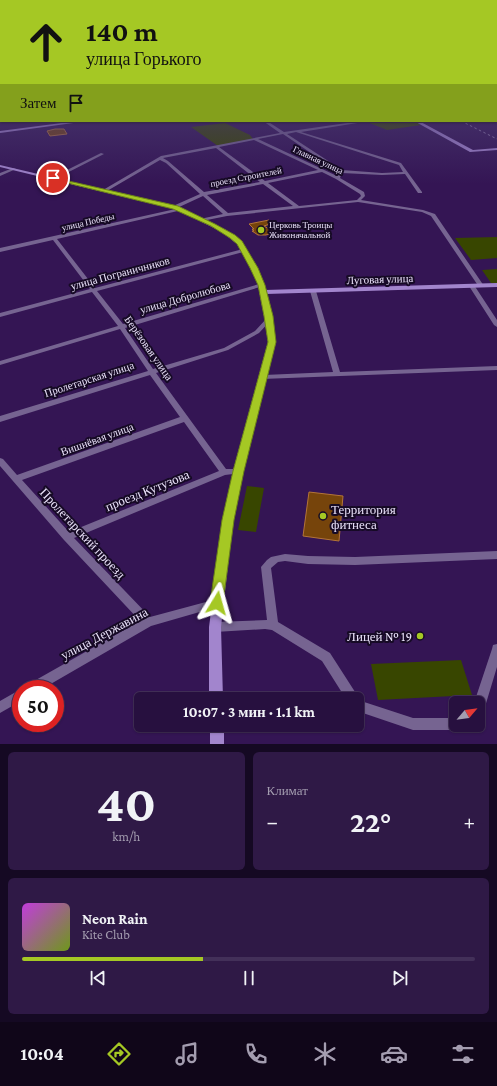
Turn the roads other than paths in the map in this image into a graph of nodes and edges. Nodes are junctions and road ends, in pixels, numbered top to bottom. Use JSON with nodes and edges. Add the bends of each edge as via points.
{"nodes":[{"id":1,"x":66,"y":122,"type":"edge"},
{"id":2,"x":77,"y":122,"type":"edge"},
{"id":3,"x":267,"y":122,"type":"edge"},
{"id":4,"x":361,"y":122,"type":"edge"},
{"id":5,"x":418,"y":122,"type":"edge"},
{"id":6,"x":0,"y":131,"type":"edge"},
{"id":7,"x":296,"y":132,"type":"junction"},
{"id":8,"x":284,"y":133,"type":"junction"},
{"id":9,"x":255,"y":139,"type":"junction"},
{"id":10,"x":217,"y":147,"type":"junction"},
{"id":11,"x":497,"y":149,"type":"edge"},
{"id":12,"x":102,"y":154,"type":"dead end"},
{"id":13,"x":160,"y":158,"type":"junction"},
{"id":14,"x":0,"y":166,"type":"edge"},
{"id":15,"x":14,"y":169,"type":"junction"},
{"id":16,"x":341,"y":171,"type":"junction"},
{"id":17,"x":324,"y":172,"type":"junction"},
{"id":18,"x":406,"y":173,"type":"junction"},
{"id":19,"x":0,"y":175,"type":"edge"},
{"id":20,"x":53,"y":178,"type":"junction"},
{"id":21,"x":338,"y":178,"type":"junction"},
{"id":22,"x":264,"y":182,"type":"junction"},
{"id":23,"x":105,"y":190,"type":"junction"},
{"id":24,"x":420,"y":192,"type":"dead end"},
{"id":25,"x":203,"y":194,"type":"junction"},
{"id":26,"x":358,"y":201,"type":"junction"},
{"id":27,"x":298,"y":207,"type":"junction"},
{"id":28,"x":178,"y":208,"type":"junction"},
{"id":29,"x":227,"y":215,"type":"junction"},
{"id":30,"x":202,"y":220,"type":"junction"},
{"id":31,"x":54,"y":238,"type":"junction"},
{"id":32,"x":0,"y":250,"type":"edge"},
{"id":33,"x":245,"y":250,"type":"junction"},
{"id":34,"x":497,"y":285,"type":"edge"},
{"id":35,"x":472,"y":286,"type":"junction"},
{"id":36,"x":481,"y":286,"type":"junction"},
{"id":37,"x":262,"y":288,"type":"junction"},
{"id":38,"x":94,"y":290,"type":"junction"},
{"id":39,"x":313,"y":290,"type":"junction"},
{"id":40,"x":0,"y":315,"type":"edge"},
{"id":41,"x":269,"y":319,"type":"junction"},
{"id":42,"x":497,"y":325,"type":"edge"},
{"id":43,"x":121,"y":326,"type":"junction"},
{"id":44,"x":0,"y":363,"type":"edge"},
{"id":45,"x":497,"y":368,"type":"edge"},
{"id":46,"x":151,"y":371,"type":"junction"},
{"id":47,"x":337,"y":374,"type":"junction"},
{"id":48,"x":264,"y":377,"type":"junction"},
{"id":49,"x":186,"y":418,"type":"junction"},
{"id":50,"x":0,"y":420,"type":"edge"},
{"id":51,"x":0,"y":461,"type":"edge"},
{"id":52,"x":238,"y":471,"type":"junction"},
{"id":53,"x":224,"y":472,"type":"junction"},
{"id":54,"x":16,"y":479,"type":"junction"},
{"id":55,"x":67,"y":537,"type":"junction"},
{"id":56,"x":497,"y":555,"type":"edge"},
{"id":57,"x":217,"y":603,"type":"junction"},
{"id":58,"x":148,"y":622,"type":"junction"},
{"id":59,"x":273,"y":625,"type":"junction"},
{"id":60,"x":215,"y":628,"type":"junction"},
{"id":61,"x":497,"y":649,"type":"edge"},
{"id":62,"x":47,"y":680,"type":"edge"},
{"id":63,"x":216,"y":692,"type":"edge"},
{"id":64,"x":348,"y":692,"type":"edge"},
{"id":65,"x":482,"y":696,"type":"edge"},
{"id":66,"x":12,"y":700,"type":"edge"},
{"id":67,"x":0,"y":707,"type":"edge"},
{"id":68,"x":364,"y":707,"type":"edge"},
{"id":69,"x":449,"y":724,"type":"edge"},
{"id":70,"x":217,"y":732,"type":"edge"},
{"id":71,"x":217,"y":744,"type":"edge"}],
"edges":[{"from":1,"to":6,"type":"main road"},
{"from":2,"to":6,"type":"main road"},
{"from":3,"to":8,"type":"street"},
{"from":4,"to":7,"type":"street"},
{"from":5,"to":11,"type":"main road","via":[[472,151]]},
{"from":7,"to":8,"type":"street"},
{"from":7,"to":18,"type":"street","via":[[400,164]]},
{"from":8,"to":9,"type":"street"},
{"from":8,"to":16,"type":"street"},
{"from":9,"to":10,"type":"street"},
{"from":9,"to":17,"type":"street","name":"Главная улица"},
{"from":10,"to":13,"type":"street"},
{"from":10,"to":22,"type":"street"},
{"from":12,"to":20,"type":"street"},
{"from":13,"to":23,"type":"street"},
{"from":13,"to":25,"type":"street"},
{"from":14,"to":15,"type":"main road"},
{"from":15,"to":19,"type":"street"},
{"from":15,"to":20,"type":"main road"},
{"from":16,"to":17,"type":"street","name":"проезд Строителей"},
{"from":16,"to":18,"type":"street","name":"проезд Строителей"},
{"from":16,"to":21,"type":"street"},
{"from":17,"to":21,"type":"street","name":"Главная улица"},
{"from":17,"to":22,"type":"street","name":"проезд Строителей"},
{"from":18,"to":24,"type":"street"},
{"from":20,"to":23,"type":"main road"},
{"from":21,"to":26,"type":"street","name":"Главная улица","via":[[362,193],[363,196]]},
{"from":22,"to":25,"type":"street","name":"проезд Строителей"},
{"from":22,"to":27,"type":"street"},
{"from":23,"to":28,"type":"main road"},
{"from":25,"to":28,"type":"street","name":"проезд Строителей"},
{"from":25,"to":29,"type":"street"},
{"from":26,"to":27,"type":"street"},
{"from":26,"to":36,"type":"street","via":[[433,215]]},
{"from":27,"to":29,"type":"street"},
{"from":28,"to":30,"type":"main road"},
{"from":28,"to":31,"type":"street","name":"улица Победы"},
{"from":29,"to":30,"type":"street"},
{"from":30,"to":33,"type":"main road","via":[[233,236]]},
{"from":31,"to":32,"type":"street","name":"улица Победы"},
{"from":31,"to":38,"type":"street","name":"Берёзовая улица"},
{"from":33,"to":37,"type":"main road"},
{"from":33,"to":38,"type":"street","name":"улица Пограничников"},
{"from":34,"to":36,"type":"main road","name":"Луговая улица"},
{"from":35,"to":36,"type":"main road","name":"Луговая улица"},
{"from":35,"to":39,"type":"main road","name":"Луговая улица"},
{"from":35,"to":42,"type":"street"},
{"from":37,"to":39,"type":"main road","name":"Луговая улица"},
{"from":37,"to":41,"type":"main road"},
{"from":37,"to":43,"type":"street","name":"улица Добролюбова"},
{"from":38,"to":40,"type":"street","name":"улица Пограничников"},
{"from":38,"to":43,"type":"street","name":"Берёзовая улица"},
{"from":39,"to":47,"type":"street"},
{"from":41,"to":46,"type":"street","name":"Пролетарская улица","via":[[257,332],[226,349]]},
{"from":41,"to":48,"type":"main road","via":[[272,342]]},
{"from":43,"to":44,"type":"street","name":"улица Добролюбова"},
{"from":43,"to":46,"type":"street","name":"Берёзовая улица"},
{"from":45,"to":47,"type":"street"},
{"from":46,"to":49,"type":"street","name":"Берёзовая улица"},
{"from":46,"to":50,"type":"street","name":"Пролетарская улица"},
{"from":47,"to":48,"type":"street"},
{"from":48,"to":52,"type":"main road"},
{"from":49,"to":53,"type":"street","name":"Берёзовая улица"},
{"from":49,"to":54,"type":"street","name":"Вишнёвая улица"},
{"from":51,"to":54,"type":"street","name":"Пролетарский проезд"},
{"from":52,"to":53,"type":"street","name":"проезд Кутузова"},
{"from":52,"to":57,"type":"main road","via":[[228,520]]},
{"from":53,"to":55,"type":"street","name":"проезд Кутузова"},
{"from":54,"to":55,"type":"street","name":"Пролетарский проезд"},
{"from":55,"to":58,"type":"street","name":"Пролетарский проезд"},
{"from":56,"to":59,"type":"street","via":[[327,561],[279,557],[271,560],[266,567]]},
{"from":57,"to":58,"type":"street","name":"улица Державина"},
{"from":57,"to":60,"type":"main road"},
{"from":58,"to":62,"type":"street","name":"улица Державина"},
{"from":59,"to":60,"type":"street"},
{"from":59,"to":64,"type":"street","via":[[326,657]]},
{"from":60,"to":63,"type":"main road"},
{"from":61,"to":65,"type":"street"},
{"from":66,"to":67,"type":"street"},
{"from":68,"to":69,"type":"street","via":[[413,724]]},
{"from":70,"to":71,"type":"main road"}]}
